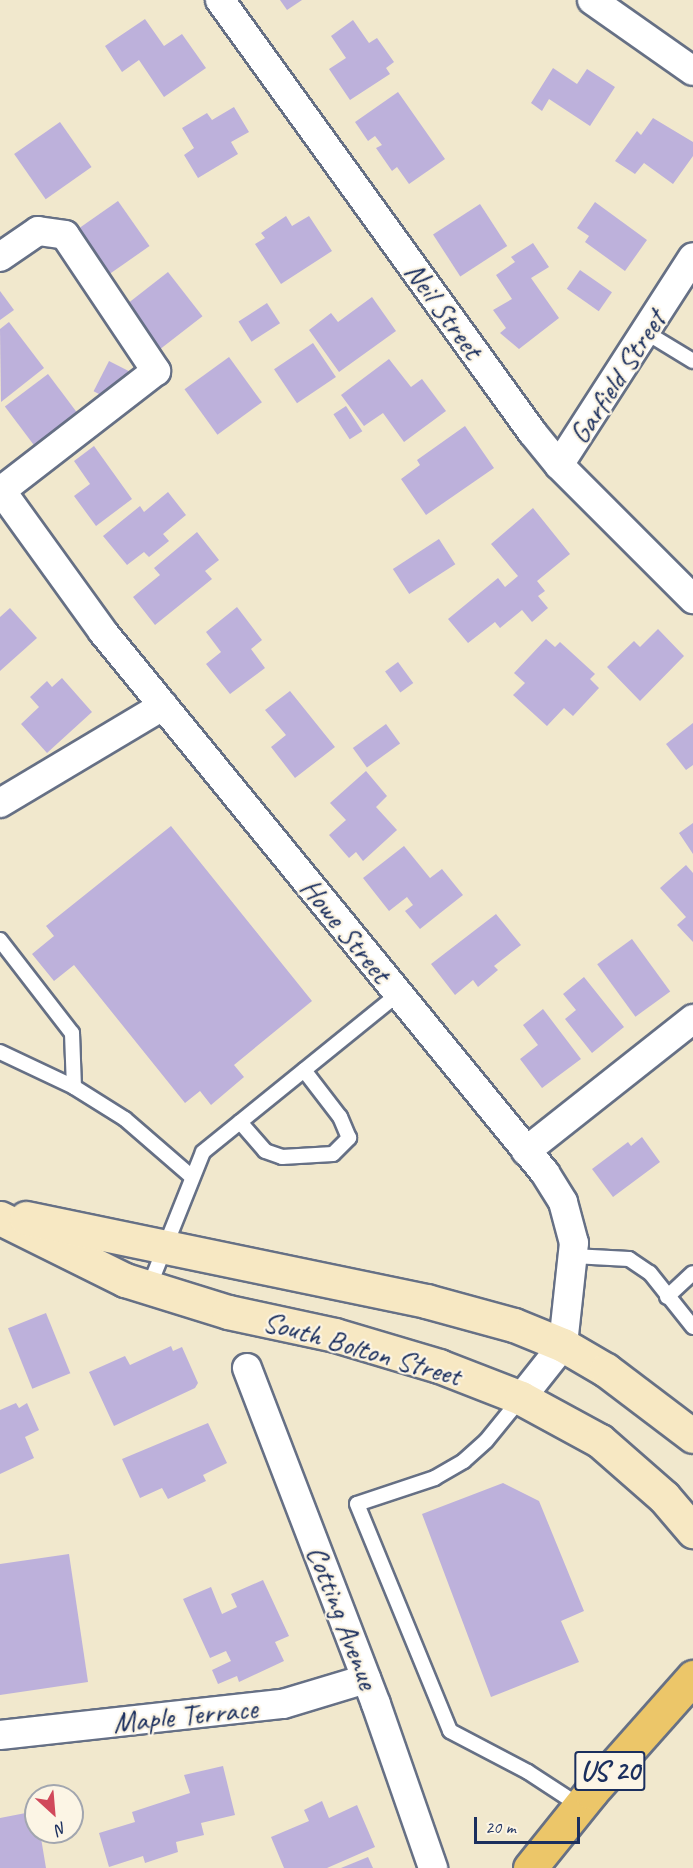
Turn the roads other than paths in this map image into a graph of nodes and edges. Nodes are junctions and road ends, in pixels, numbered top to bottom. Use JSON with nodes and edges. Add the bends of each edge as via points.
{"nodes":[{"id":1,"x":220,"y":0,"type":"edge"},
{"id":2,"x":592,"y":0,"type":"edge"},
{"id":3,"x":693,"y":71,"type":"edge"},
{"id":4,"x":0,"y":257,"type":"edge"},
{"id":5,"x":693,"y":257,"type":"edge"},
{"id":6,"x":647,"y":333,"type":"junction"},
{"id":7,"x":693,"y":361,"type":"edge"},
{"id":8,"x":559,"y":465,"type":"junction"},
{"id":9,"x":1,"y":490,"type":"edge"},
{"id":10,"x":693,"y":600,"type":"edge"},
{"id":11,"x":163,"y":706,"type":"junction"},
{"id":12,"x":0,"y":803,"type":"edge"},
{"id":13,"x":0,"y":940,"type":"edge"},
{"id":14,"x":398,"y":994,"type":"junction"},
{"id":15,"x":693,"y":1019,"type":"edge"},
{"id":16,"x":0,"y":1052,"type":"edge"},
{"id":17,"x":304,"y":1070,"type":"junction"},
{"id":18,"x":74,"y":1087,"type":"junction"},
{"id":19,"x":240,"y":1122,"type":"junction"},
{"id":20,"x":526,"y":1151,"type":"junction"},
{"id":21,"x":192,"y":1177,"type":"junction"},
{"id":22,"x":0,"y":1213,"type":"edge"},
{"id":23,"x":0,"y":1218,"type":"edge"},
{"id":24,"x":163,"y":1247,"type":"junction"},
{"id":25,"x":573,"y":1257,"type":"junction"},
{"id":26,"x":693,"y":1273,"type":"edge"},
{"id":27,"x":149,"y":1288,"type":"junction"},
{"id":28,"x":667,"y":1298,"type":"junction"},
{"id":29,"x":693,"y":1328,"type":"edge"},
{"id":30,"x":563,"y":1345,"type":"junction"},
{"id":31,"x":247,"y":1368,"type":"dead end"},
{"id":32,"x":521,"y":1398,"type":"junction"},
{"id":33,"x":693,"y":1436,"type":"edge"},
{"id":34,"x":693,"y":1531,"type":"edge"},
{"id":35,"x":693,"y":1677,"type":"edge"},
{"id":36,"x":366,"y":1679,"type":"junction"},
{"id":37,"x":0,"y":1735,"type":"edge"},
{"id":38,"x":580,"y":1806,"type":"junction"},
{"id":39,"x":433,"y":1868,"type":"edge"},
{"id":40,"x":530,"y":1868,"type":"edge"}],
"edges":[{"from":1,"to":8,"type":"street","name":"Neil Street"},
{"from":2,"to":3,"type":"street"},
{"from":4,"to":9,"type":"street","via":[[38,231],[65,235],[156,372]]},
{"from":5,"to":6,"type":"street","name":"Garfield Street"},
{"from":6,"to":7,"type":"lane"},
{"from":6,"to":8,"type":"street","name":"Garfield Street"},
{"from":8,"to":10,"type":"street","name":"Neil Street"},
{"from":9,"to":11,"type":"street","name":"Howe Street","via":[[103,632]]},
{"from":11,"to":12,"type":"street"},
{"from":11,"to":14,"type":"street","name":"Howe Street"},
{"from":13,"to":18,"type":"lane","via":[[72,1033]]},
{"from":14,"to":17,"type":"lane"},
{"from":14,"to":20,"type":"street","name":"Howe Street"},
{"from":15,"to":20,"type":"street"},
{"from":16,"to":18,"type":"lane"},
{"from":17,"to":19,"type":"lane"},
{"from":17,"to":19,"type":"lane","via":[[340,1117],[349,1138],[333,1154],[282,1157],[265,1150]]},
{"from":18,"to":21,"type":"lane","via":[[125,1119]]},
{"from":19,"to":21,"type":"lane","via":[[203,1152]]},
{"from":20,"to":25,"type":"street","name":"Howe Street","via":[[563,1202],[574,1243]]},
{"from":21,"to":24,"type":"lane"},
{"from":22,"to":24,"type":"main road","name":"South Bolton Street"},
{"from":23,"to":27,"type":"main road","name":"South Bolton Street","via":[[77,1258]]},
{"from":24,"to":27,"type":"lane"},
{"from":24,"to":30,"type":"main road","name":"South Bolton Street","via":[[426,1302],[514,1325]]},
{"from":25,"to":28,"type":"lane","via":[[629,1259],[650,1273]]},
{"from":25,"to":30,"type":"street","name":"Howe Street"},
{"from":26,"to":28,"type":"lane"},
{"from":27,"to":32,"type":"main road","name":"South Bolton Street","via":[[228,1312],[335,1335],[428,1363]]},
{"from":28,"to":29,"type":"lane"},
{"from":30,"to":32,"type":"street"},
{"from":30,"to":33,"type":"main road","name":"South Bolton Street","via":[[630,1386]]},
{"from":31,"to":36,"type":"street","name":"Cotting Avenue"},
{"from":32,"to":34,"type":"main road","name":"South Bolton Street","via":[[600,1441],[664,1497]]},
{"from":32,"to":38,"type":"lane","via":[[464,1461],[435,1478],[357,1504],[450,1731],[528,1772]]},
{"from":35,"to":38,"type":"main road","number":"US 20"},
{"from":36,"to":37,"type":"street","name":"Maple Terrace","via":[[284,1704]]},
{"from":36,"to":39,"type":"street","name":"Cotting Avenue"},
{"from":38,"to":40,"type":"main road","number":"US 20"}]}
